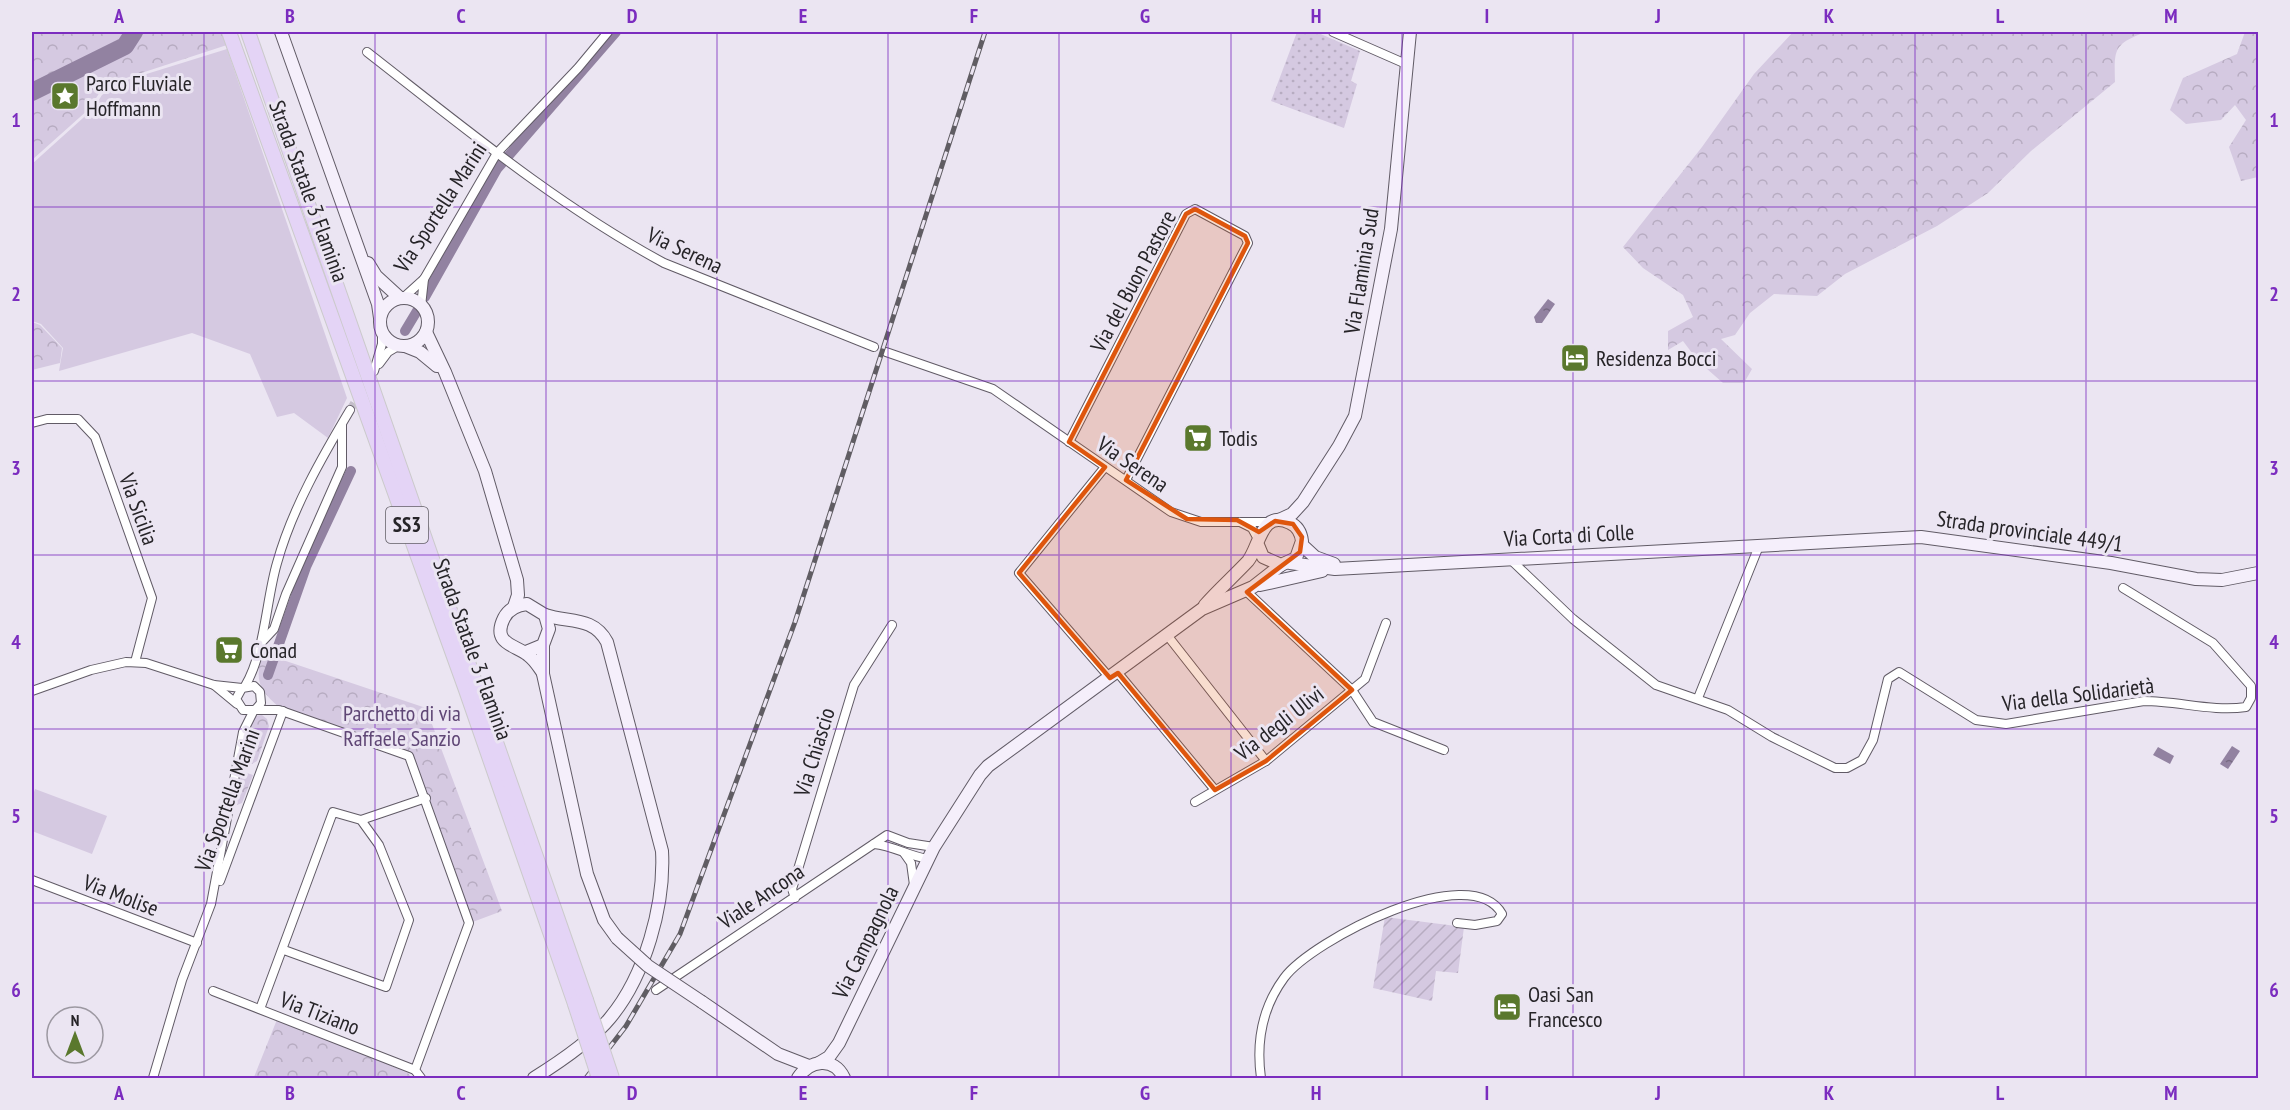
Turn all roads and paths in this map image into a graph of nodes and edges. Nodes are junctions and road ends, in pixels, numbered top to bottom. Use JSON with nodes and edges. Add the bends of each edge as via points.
{"nodes":[{"id":1,"x":229,"y":32,"type":"edge"},
{"id":2,"x":248,"y":32,"type":"edge"},
{"id":3,"x":281,"y":32,"type":"edge"},
{"id":4,"x":608,"y":32,"type":"edge"},
{"id":5,"x":1333,"y":32,"type":"edge"},
{"id":6,"x":1410,"y":32,"type":"edge"},
{"id":7,"x":367,"y":52,"type":"dead end"},
{"id":8,"x":1406,"y":64,"type":"junction"},
{"id":9,"x":498,"y":154,"type":"junction"},
{"id":10,"x":360,"y":252,"type":"junction"},
{"id":11,"x":424,"y":279,"type":"junction"},
{"id":12,"x":401,"y":298,"type":"junction"},
{"id":13,"x":421,"y":306,"type":"junction"},
{"id":14,"x":380,"y":318,"type":"junction"},
{"id":15,"x":426,"y":332,"type":"junction"},
{"id":16,"x":382,"y":333,"type":"junction"},
{"id":17,"x":401,"y":346,"type":"junction"},
{"id":18,"x":874,"y":347,"type":"dead end"},
{"id":19,"x":886,"y":352,"type":"dead end"},
{"id":20,"x":445,"y":372,"type":"junction"},
{"id":21,"x":350,"y":410,"type":"tunnel mouth"},
{"id":22,"x":32,"y":423,"type":"edge"},
{"id":23,"x":342,"y":424,"type":"junction"},
{"id":24,"x":1069,"y":442,"type":"junction"},
{"id":25,"x":1105,"y":467,"type":"junction"},
{"id":26,"x":1126,"y":480,"type":"junction"},
{"id":27,"x":1303,"y":502,"type":"junction"},
{"id":28,"x":1237,"y":520,"type":"junction"},
{"id":29,"x":1275,"y":521,"type":"junction"},
{"id":30,"x":1298,"y":530,"type":"junction"},
{"id":31,"x":1258,"y":542,"type":"junction"},
{"id":32,"x":1794,"y":544,"type":"joint"},
{"id":33,"x":1302,"y":545,"type":"junction"},
{"id":34,"x":1759,"y":546,"type":"junction"},
{"id":35,"x":1511,"y":560,"type":"junction"},
{"id":36,"x":1286,"y":564,"type":"junction"},
{"id":37,"x":1340,"y":569,"type":"junction"},
{"id":38,"x":2259,"y":573,"type":"edge"},
{"id":39,"x":517,"y":580,"type":"junction"},
{"id":40,"x":2123,"y":588,"type":"dead end"},
{"id":41,"x":1250,"y":589,"type":"junction"},
{"id":42,"x":534,"y":606,"type":"junction"},
{"id":43,"x":514,"y":607,"type":"junction"},
{"id":44,"x":1202,"y":609,"type":"junction"},
{"id":45,"x":545,"y":615,"type":"junction"},
{"id":46,"x":569,"y":620,"type":"junction"},
{"id":47,"x":1386,"y":622,"type":"dead end"},
{"id":48,"x":892,"y":624,"type":"dead end"},
{"id":49,"x":1167,"y":635,"type":"junction"},
{"id":50,"x":545,"y":641,"type":"junction"},
{"id":51,"x":258,"y":646,"type":"junction"},
{"id":52,"x":525,"y":652,"type":"junction"},
{"id":53,"x":135,"y":662,"type":"junction"},
{"id":54,"x":254,"y":666,"type":"junction"},
{"id":55,"x":543,"y":674,"type":"junction"},
{"id":56,"x":1114,"y":675,"type":"junction"},
{"id":57,"x":214,"y":685,"type":"junction"},
{"id":58,"x":243,"y":687,"type":"junction"},
{"id":59,"x":1352,"y":690,"type":"junction"},
{"id":60,"x":32,"y":692,"type":"edge"},
{"id":61,"x":260,"y":692,"type":"junction"},
{"id":62,"x":1698,"y":698,"type":"junction"},
{"id":63,"x":238,"y":706,"type":"junction"},
{"id":64,"x":255,"y":710,"type":"junction"},
{"id":65,"x":281,"y":710,"type":"junction"},
{"id":66,"x":243,"y":732,"type":"junction"},
{"id":67,"x":1444,"y":750,"type":"dead end"},
{"id":68,"x":1266,"y":761,"type":"junction"},
{"id":69,"x":1215,"y":790,"type":"junction"},
{"id":70,"x":426,"y":798,"type":"junction"},
{"id":71,"x":1195,"y":802,"type":"dead end"},
{"id":72,"x":361,"y":820,"type":"junction"},
{"id":73,"x":873,"y":844,"type":"junction"},
{"id":74,"x":904,"y":852,"type":"junction"},
{"id":75,"x":931,"y":853,"type":"junction"},
{"id":76,"x":32,"y":880,"type":"edge"},
{"id":77,"x":915,"y":887,"type":"junction"},
{"id":78,"x":795,"y":898,"type":"junction"},
{"id":79,"x":211,"y":904,"type":"junction"},
{"id":80,"x":1457,"y":923,"type":"dead end"},
{"id":81,"x":197,"y":943,"type":"junction"},
{"id":82,"x":284,"y":950,"type":"junction"},
{"id":83,"x":656,"y":990,"type":"dead end"},
{"id":84,"x":213,"y":991,"type":"dead end"},
{"id":85,"x":580,"y":1002,"type":"junction"},
{"id":86,"x":260,"y":1009,"type":"junction"},
{"id":87,"x":839,"y":1043,"type":"junction"},
{"id":88,"x":778,"y":1054,"type":"junction"},
{"id":89,"x":814,"y":1064,"type":"junction"},
{"id":90,"x":415,"y":1070,"type":"junction"},
{"id":91,"x":841,"y":1073,"type":"edge"},
{"id":92,"x":153,"y":1078,"type":"edge"},
{"id":93,"x":421,"y":1078,"type":"edge"},
{"id":94,"x":534,"y":1078,"type":"edge"},
{"id":95,"x":599,"y":1078,"type":"edge"},
{"id":96,"x":612,"y":1078,"type":"edge"},
{"id":97,"x":798,"y":1078,"type":"edge"},
{"id":98,"x":1261,"y":1078,"type":"edge"}],
"edges":[{"from":1,"to":85,"type":"highway","name":"Strada Statale 3 Flaminia","number":"SS3"},
{"from":2,"to":85,"type":"highway","name":"Strada Statale 3 Flaminia","number":"SS3"},
{"from":3,"to":10,"type":"main road"},
{"from":4,"to":9,"type":"street","name":"Via Sportella Marini"},
{"from":5,"to":8,"type":"street"},
{"from":6,"to":8,"type":"main road","name":"Via Flaminia Sud"},
{"from":7,"to":9,"type":"street","name":"Via Serena"},
{"from":8,"to":27,"type":"main road","name":"Via Flaminia Sud","via":[[1391,229],[1363,384],[1347,434]]},
{"from":9,"to":11,"type":"street","name":"Via Sportella Marini"},
{"from":9,"to":18,"type":"street","name":"Via Serena","via":[[664,263]]},
{"from":10,"to":12,"type":"main road","via":[[376,276]]},
{"from":10,"to":14,"type":"main road"},
{"from":11,"to":12,"type":"street","name":"Via Sportella Marini"},
{"from":11,"to":13,"type":"street"},
{"from":12,"to":13,"type":"main road","name":"Via Sportella Marini"},
{"from":12,"to":14,"type":"main road","name":"Via Sportella Marini","via":[[386,305]]},
{"from":13,"to":15,"type":"main road","name":"Via Sportella Marini","via":[[428,318]]},
{"from":14,"to":16,"type":"main road"},
{"from":15,"to":17,"type":"main road","via":[[417,342]]},
{"from":15,"to":20,"type":"main road","name":"Via Sportella Marini"},
{"from":16,"to":17,"type":"main road"},
{"from":16,"to":17,"type":"street","via":[[374,371],[388,352]]},
{"from":17,"to":20,"type":"main road","via":[[420,352]]},
{"from":19,"to":24,"type":"street","name":"Via Serena","via":[[993,389]]},
{"from":20,"to":39,"type":"main road","name":"Via Sportella Marini","via":[[485,471]]},
{"from":21,"to":23,"type":"street","name":"Via Sportella Marini"},
{"from":22,"to":53,"type":"street","name":"Via Sicilia","via":[[78,419],[95,436],[152,598]]},
{"from":23,"to":51,"type":"street","name":"Via Sportella Marini","via":[[304,495],[278,559]]},
{"from":23,"to":51,"type":"street","via":[[342,467],[274,629]]},
{"from":24,"to":25,"type":"street","name":"Via Serena"},
{"from":24,"to":26,"type":"street","name":"Via del Buon Pastore","via":[[1186,214],[1195,209],[1245,236],[1248,243]]},
{"from":25,"to":26,"type":"street","name":"Via Serena"},
{"from":25,"to":56,"type":"street","via":[[1019,573]]},
{"from":26,"to":28,"type":"street","name":"Via Serena","via":[[1170,512],[1187,519]]},
{"from":27,"to":29,"type":"main road","name":"Via Flaminia Sud","via":[[1292,514]]},
{"from":27,"to":30,"type":"main road","name":"Via Flaminia Sud"},
{"from":28,"to":29,"type":"street","name":"Via Serena"},
{"from":28,"to":31,"type":"street","via":[[1252,528]]},
{"from":29,"to":30,"type":"main road","via":[[1293,524]]},
{"from":29,"to":31,"type":"main road","name":"Via Flaminia Sud","via":[[1263,528]]},
{"from":30,"to":33,"type":"main road","name":"Via Flaminia Sud"},
{"from":31,"to":36,"type":"main road","via":[[1263,557]]},
{"from":31,"to":44,"type":"main road","via":[[1249,559]]},
{"from":32,"to":34,"type":"main road","name":"Via Corta di Colle"},
{"from":32,"to":38,"type":"main road","name":"Strada provinciale 449/1","via":[[1928,538],[2111,562],[2196,579]]},
{"from":33,"to":36,"type":"main road","via":[[1296,558]]},
{"from":33,"to":37,"type":"main road","name":"Via Corta di Colle","via":[[1315,557]]},
{"from":34,"to":35,"type":"main road","name":"Via Corta di Colle"},
{"from":34,"to":62,"type":"street"},
{"from":35,"to":37,"type":"main road","name":"Via Corta di Colle"},
{"from":35,"to":62,"type":"street","name":"Via della Solidarietà","via":[[1573,619],[1656,685]]},
{"from":36,"to":37,"type":"main road","name":"Via Corta di Colle"},
{"from":36,"to":41,"type":"main road"},
{"from":37,"to":41,"type":"main road"},
{"from":39,"to":42,"type":"main road"},
{"from":39,"to":43,"type":"main road"},
{"from":40,"to":62,"type":"street","name":"Via della Solidarietà","via":[[2213,643],[2252,686],[2246,706],[2230,709],[2144,701],[2006,724],[1976,720],[1899,672],[1888,680],[1873,740],[1862,760],[1847,768],[1835,768]]},
{"from":41,"to":44,"type":"main road"},
{"from":41,"to":59,"type":"street","name":"Via degli Ulivi"},
{"from":42,"to":43,"type":"main road"},
{"from":42,"to":45,"type":"main road"},
{"from":43,"to":52,"type":"main road","via":[[503,619],[502,634],[511,647]]},
{"from":44,"to":49,"type":"main road"},
{"from":45,"to":46,"type":"main road"},
{"from":45,"to":50,"type":"main road","via":[[549,629]]},
{"from":46,"to":50,"type":"main road"},
{"from":46,"to":94,"type":"main road","via":[[596,627],[607,642],[662,851],[662,891],[650,940],[627,992],[607,1021]]},
{"from":47,"to":59,"type":"street","name":"Via degli Ulivi","via":[[1365,680]]},
{"from":48,"to":78,"type":"street","name":"Via Chiascio","via":[[854,685],[792,889]]},
{"from":49,"to":56,"type":"main road"},
{"from":49,"to":68,"type":"street"},
{"from":50,"to":52,"type":"main road"},
{"from":50,"to":55,"type":"main road"},
{"from":51,"to":54,"type":"street","name":"Via Sportella Marini"},
{"from":52,"to":55,"type":"main road"},
{"from":53,"to":57,"type":"street"},
{"from":53,"to":60,"type":"street","via":[[98,667]]},
{"from":54,"to":58,"type":"street","name":"Via Sportella Marini"},
{"from":54,"to":61,"type":"street","name":"Via Sportella Marini"},
{"from":55,"to":88,"type":"main road","bridge":true,"via":[[587,874],[604,920],[616,938],[648,966]]},
{"from":56,"to":69,"type":"street"},
{"from":56,"to":75,"type":"main road","name":"Via Campagnola","via":[[988,766],[962,799]]},
{"from":57,"to":58,"type":"street"},
{"from":57,"to":63,"type":"street"},
{"from":58,"to":61,"type":"street"},
{"from":58,"to":63,"type":"street","name":"Via Sportella Marini","via":[[236,695]]},
{"from":59,"to":67,"type":"street","name":"Via degli Ulivi","via":[[1374,722]]},
{"from":59,"to":68,"type":"street","name":"Via degli Ulivi"},
{"from":61,"to":64,"type":"street","name":"Via Sportella Marini","via":[[261,703]]},
{"from":61,"to":65,"type":"street"},
{"from":63,"to":64,"type":"street","name":"Via Sportella Marini","via":[[246,711]]},
{"from":63,"to":66,"type":"street","name":"Via Sportella Marini"},
{"from":64,"to":65,"type":"street"},
{"from":64,"to":66,"type":"street","name":"Via Sportella Marini"},
{"from":65,"to":70,"type":"street","via":[[409,756]]},
{"from":65,"to":79,"type":"street","name":"Via Sportella Marini"},
{"from":66,"to":79,"type":"street","name":"Via Sportella Marini"},
{"from":68,"to":69,"type":"street","name":"Via degli Ulivi"},
{"from":69,"to":71,"type":"street","name":"Via degli Ulivi"},
{"from":70,"to":72,"type":"street"},
{"from":70,"to":90,"type":"street","via":[[469,924]]},
{"from":72,"to":82,"type":"street","via":[[333,812]]},
{"from":72,"to":82,"type":"street","via":[[379,845],[409,920],[386,987]]},
{"from":73,"to":74,"type":"street"},
{"from":73,"to":75,"type":"street","name":"Viale Ancona","via":[[887,835]]},
{"from":73,"to":78,"type":"street","name":"Viale Ancona"},
{"from":74,"to":75,"type":"street"},
{"from":74,"to":77,"type":"street","via":[[911,863]]},
{"from":75,"to":77,"type":"main road","name":"Via Campagnola"},
{"from":76,"to":81,"type":"street","name":"Via Molise"},
{"from":77,"to":87,"type":"main road","name":"Via Campagnola"},
{"from":78,"to":83,"type":"street","name":"Viale Ancona"},
{"from":79,"to":81,"type":"street","name":"Via Sportella Marini"},
{"from":80,"to":98,"type":"street","via":[[1487,924],[1497,921],[1502,914],[1496,904],[1485,898],[1421,900],[1400,906],[1309,952],[1284,978],[1265,1012],[1259,1045]]},
{"from":81,"to":92,"type":"street","name":"Via Sportella Marini"},
{"from":82,"to":86,"type":"street"},
{"from":84,"to":86,"type":"street","name":"Via Tiziano"},
{"from":85,"to":95,"type":"highway","name":"Strada Statale 3 Flaminia","number":"SS3","bridge":true},
{"from":85,"to":96,"type":"highway","name":"Strada Statale 3 Flaminia","number":"SS3","bridge":true},
{"from":86,"to":90,"type":"street","name":"Via Tiziano"},
{"from":87,"to":89,"type":"main road","name":"Via Campagnola","via":[[829,1056]]},
{"from":87,"to":91,"type":"main road","name":"Via Campagnola"},
{"from":88,"to":89,"type":"main road"},
{"from":88,"to":97,"type":"main road"},
{"from":89,"to":91,"type":"main road","name":"Via Campagnola"},
{"from":89,"to":97,"type":"main road","name":"Via Campagnola"},
{"from":90,"to":93,"type":"street"}]}
